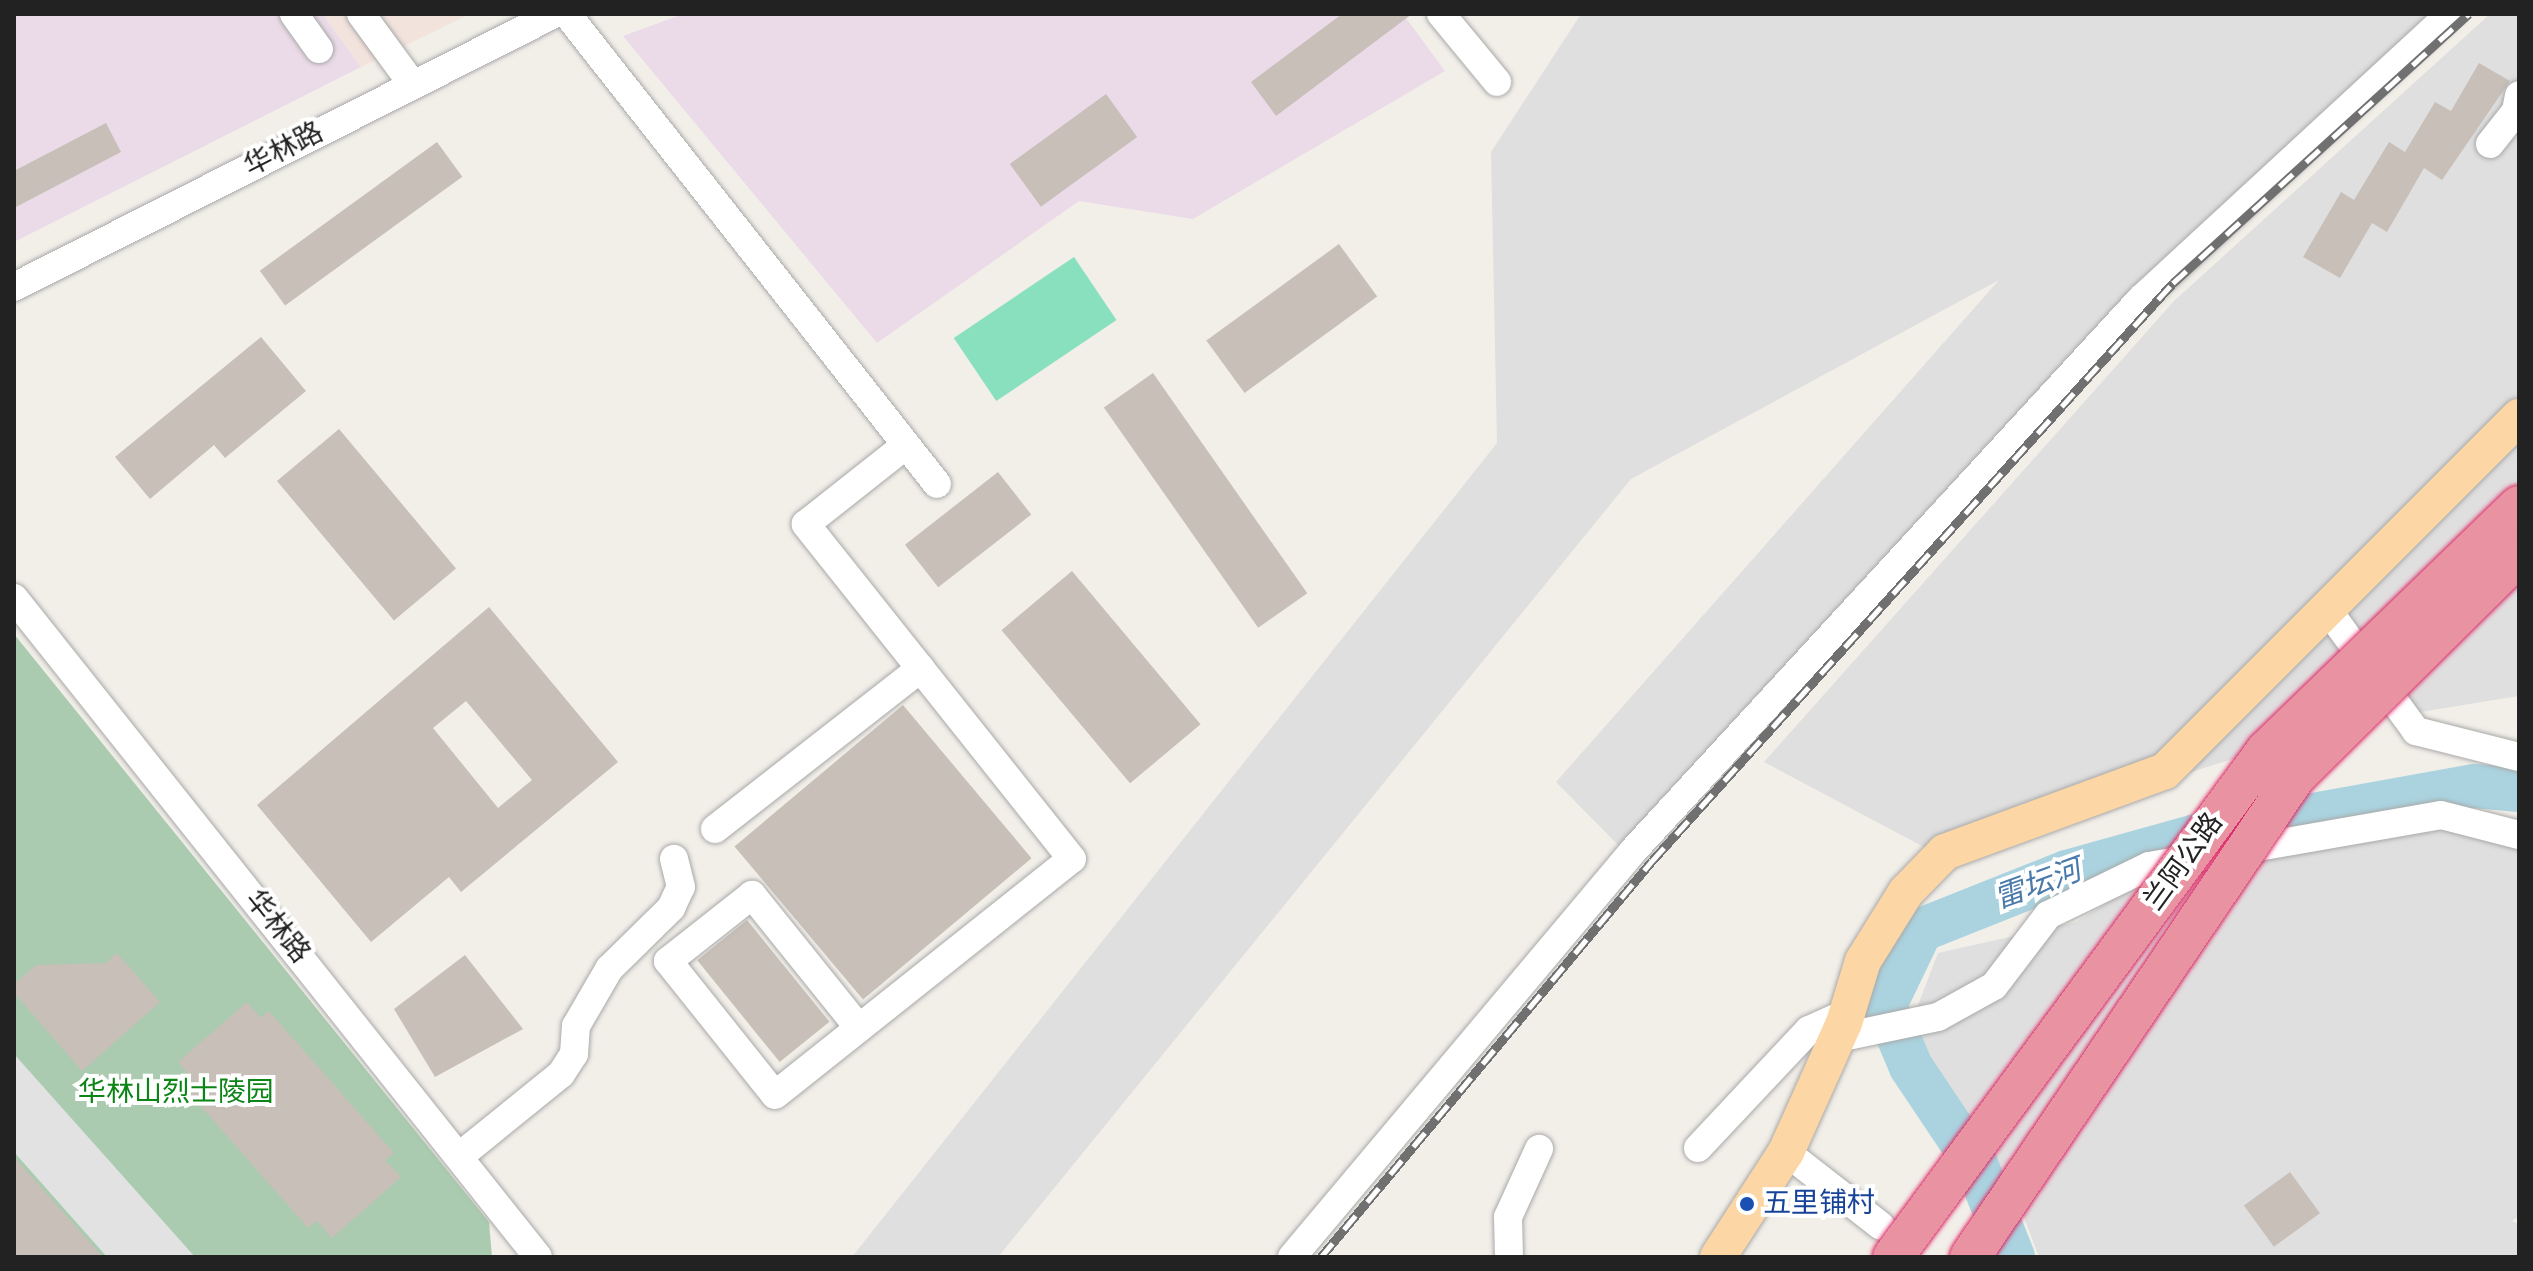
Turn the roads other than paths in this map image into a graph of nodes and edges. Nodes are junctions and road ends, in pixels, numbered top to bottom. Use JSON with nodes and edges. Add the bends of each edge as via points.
{"nodes":[{"id":1,"x":294,"y":14,"type":"edge"},
{"id":2,"x":361,"y":14,"type":"edge"},
{"id":3,"x":554,"y":14,"type":"edge"},
{"id":4,"x":567,"y":14,"type":"edge"},
{"id":5,"x":1441,"y":14,"type":"edge"},
{"id":6,"x":2450,"y":14,"type":"edge"},
{"id":7,"x":319,"y":49,"type":"dead end"},
{"id":8,"x":1497,"y":82,"type":"dead end"},
{"id":9,"x":413,"y":85,"type":"junction"},
{"id":10,"x":2519,"y":95,"type":"edge"},
{"id":11,"x":2490,"y":144,"type":"dead end"},
{"id":12,"x":14,"y":287,"type":"edge"},
{"id":13,"x":2519,"y":417,"type":"edge"},
{"id":14,"x":906,"y":445,"type":"junction"},
{"id":15,"x":937,"y":484,"type":"dead end"},
{"id":16,"x":2519,"y":506,"type":"edge"},
{"id":17,"x":2519,"y":555,"type":"edge"},
{"id":18,"x":14,"y":598,"type":"edge"},
{"id":19,"x":2327,"y":609,"type":"junction"},
{"id":20,"x":921,"y":668,"type":"junction"},
{"id":21,"x":2519,"y":757,"type":"edge"},
{"id":22,"x":715,"y":829,"type":"dead end"},
{"id":23,"x":2519,"y":835,"type":"edge"},
{"id":24,"x":674,"y":859,"type":"dead end"},
{"id":25,"x":1843,"y":1025,"type":"junction"},
{"id":26,"x":859,"y":1028,"type":"junction"},
{"id":27,"x":1698,"y":1148,"type":"dead end"},
{"id":28,"x":1539,"y":1149,"type":"dead end"},
{"id":29,"x":1786,"y":1152,"type":"junction"},
{"id":30,"x":461,"y":1155,"type":"junction"},
{"id":31,"x":1887,"y":1241,"type":"edge"},
{"id":32,"x":538,"y":1257,"type":"edge"},
{"id":33,"x":1292,"y":1257,"type":"edge"},
{"id":34,"x":1509,"y":1257,"type":"edge"},
{"id":35,"x":1718,"y":1257,"type":"edge"},
{"id":36,"x":1970,"y":1257,"type":"edge"}],
"edges":[{"from":1,"to":7,"type":"street"},
{"from":2,"to":9,"type":"street"},
{"from":3,"to":9,"type":"street","name":"华林路"},
{"from":4,"to":14,"type":"street"},
{"from":5,"to":8,"type":"street"},
{"from":6,"to":33,"type":"street","via":[[2141,299],[1633,851]]},
{"from":9,"to":12,"type":"street","name":"华林路"},
{"from":10,"to":11,"type":"street","via":[[2516,111]]},
{"from":13,"to":19,"type":"main road"},
{"from":14,"to":15,"type":"street"},
{"from":14,"to":20,"type":"street","via":[[806,524]]},
{"from":16,"to":31,"type":"highway","name":"兰阿公路","bridge":true,"via":[[2266,751]]},
{"from":17,"to":36,"type":"highway","name":"兰阿公路","bridge":true,"via":[[2295,777]]},
{"from":18,"to":30,"type":"street","name":"华林路"},
{"from":19,"to":21,"type":"street","via":[[2416,731]]},
{"from":19,"to":25,"type":"main road","via":[[2165,771],[1945,852],[1906,892],[1863,961]]},
{"from":20,"to":22,"type":"street"},
{"from":20,"to":26,"type":"street","via":[[1072,859]]},
{"from":23,"to":25,"type":"street","via":[[2441,815],[2149,866],[2048,915],[1994,986],[1938,1017],[1893,1027]]},
{"from":24,"to":30,"type":"street","via":[[681,887],[671,908],[609,969],[576,1026],[574,1054],[561,1074]]},
{"from":25,"to":27,"type":"street","via":[[1809,1030]]},
{"from":25,"to":29,"type":"main road"},
{"from":26,"to":26,"type":"street","via":[[775,1095],[668,961],[752,895]]},
{"from":28,"to":34,"type":"street","via":[[1508,1217]]},
{"from":29,"to":31,"type":"street"},
{"from":29,"to":35,"type":"main road"},
{"from":30,"to":32,"type":"street","name":"华林路"}]}
